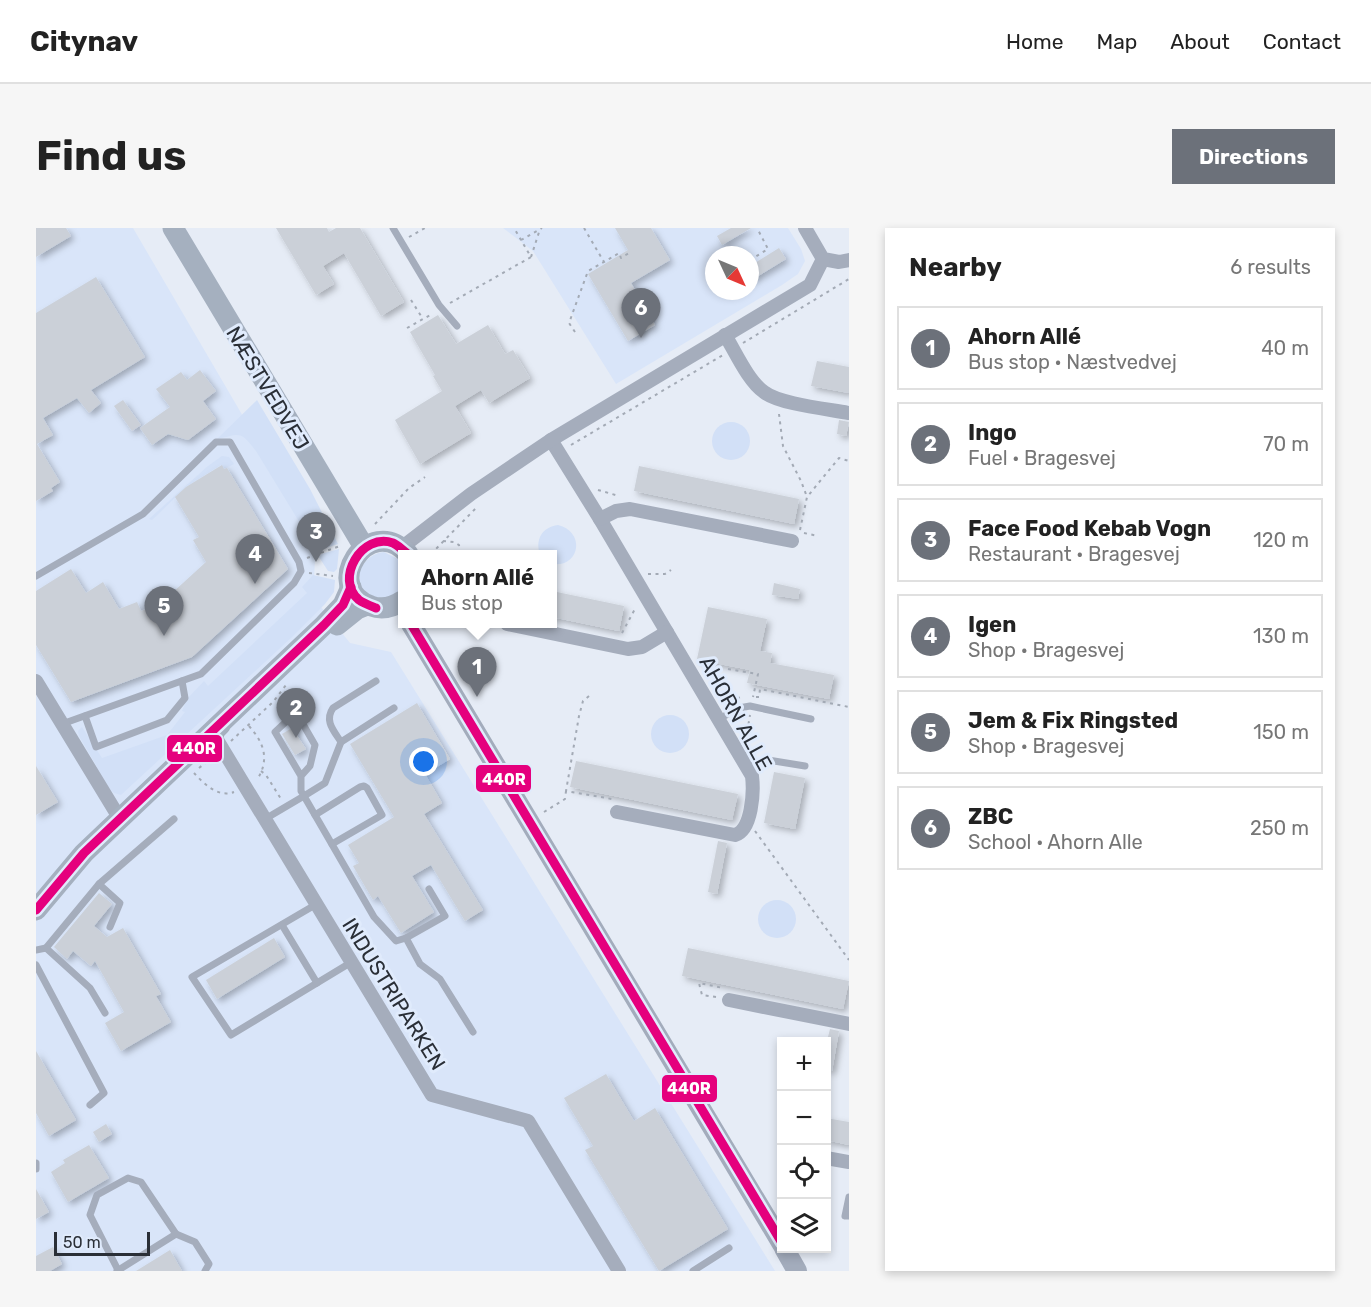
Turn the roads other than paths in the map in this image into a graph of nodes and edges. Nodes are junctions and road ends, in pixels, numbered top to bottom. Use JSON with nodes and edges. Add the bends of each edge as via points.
{"nodes":[{"id":1,"x":173,"y":228,"type":"edge"},
{"id":2,"x":393,"y":228,"type":"edge"},
{"id":3,"x":805,"y":228,"type":"edge"},
{"id":4,"x":823,"y":259,"type":"junction"},
{"id":5,"x":849,"y":260,"type":"edge"},
{"id":6,"x":457,"y":326,"type":"dead end"},
{"id":7,"x":730,"y":332,"type":"junction"},
{"id":8,"x":849,"y":413,"type":"edge"},
{"id":9,"x":556,"y":437,"type":"junction"},
{"id":10,"x":600,"y":519,"type":"junction"},
{"id":11,"x":792,"y":541,"type":"dead end"},
{"id":12,"x":364,"y":547,"type":"junction"},
{"id":13,"x":404,"y":550,"type":"edge"},
{"id":14,"x":410,"y":550,"type":"edge"},
{"id":15,"x":36,"y":576,"type":"edge"},
{"id":16,"x":346,"y":582,"type":"junction"},
{"id":17,"x":367,"y":605,"type":"junction"},
{"id":18,"x":398,"y":605,"type":"edge"},
{"id":19,"x":413,"y":628,"type":"edge"},
{"id":20,"x":526,"y":628,"type":"edge"},
{"id":21,"x":667,"y":632,"type":"junction"},
{"id":22,"x":36,"y":681,"type":"edge"},
{"id":23,"x":182,"y":681,"type":"junction"},
{"id":24,"x":376,"y":681,"type":"dead end"},
{"id":25,"x":394,"y":708,"type":"dead end"},
{"id":26,"x":85,"y":716,"type":"junction"},
{"id":27,"x":811,"y":718,"type":"dead end"},
{"id":28,"x":718,"y":719,"type":"junction"},
{"id":29,"x":62,"y":724,"type":"junction"},
{"id":30,"x":210,"y":741,"type":"junction"},
{"id":31,"x":341,"y":742,"type":"junction"},
{"id":32,"x":805,"y":766,"type":"dead end"},
{"id":33,"x":748,"y":770,"type":"junction"},
{"id":34,"x":301,"y":776,"type":"junction"},
{"id":35,"x":304,"y":796,"type":"junction"},
{"id":36,"x":619,"y":806,"type":"road end"},
{"id":37,"x":315,"y":815,"type":"junction"},
{"id":38,"x":120,"y":819,"type":"junction"},
{"id":39,"x":174,"y":819,"type":"dead end"},
{"id":40,"x":265,"y":819,"type":"junction"},
{"id":41,"x":332,"y":844,"type":"junction"},
{"id":42,"x":99,"y":884,"type":"junction"},
{"id":43,"x":429,"y":889,"type":"dead end"},
{"id":44,"x":315,"y":905,"type":"junction"},
{"id":45,"x":36,"y":910,"type":"edge"},
{"id":46,"x":282,"y":925,"type":"junction"},
{"id":47,"x":110,"y":927,"type":"dead end"},
{"id":48,"x":406,"y":938,"type":"junction"},
{"id":49,"x":46,"y":948,"type":"junction"},
{"id":50,"x":36,"y":950,"type":"edge"},
{"id":51,"x":350,"y":963,"type":"junction"},
{"id":52,"x":36,"y":965,"type":"edge"},
{"id":53,"x":317,"y":983,"type":"junction"},
{"id":54,"x":729,"y":1000,"type":"road end"},
{"id":55,"x":105,"y":1013,"type":"dead end"},
{"id":56,"x":849,"y":1024,"type":"edge"},
{"id":57,"x":473,"y":1032,"type":"dead end"},
{"id":58,"x":90,"y":1105,"type":"dead end"},
{"id":59,"x":831,"y":1159,"type":"edge"},
{"id":60,"x":36,"y":1162,"type":"edge"},
{"id":61,"x":849,"y":1162,"type":"edge"},
{"id":62,"x":36,"y":1169,"type":"edge"},
{"id":63,"x":849,"y":1197,"type":"edge"},
{"id":64,"x":849,"y":1216,"type":"edge"},
{"id":65,"x":176,"y":1234,"type":"junction"},
{"id":66,"x":777,"y":1236,"type":"edge"},
{"id":67,"x":729,"y":1248,"type":"dead end"},
{"id":68,"x":787,"y":1253,"type":"edge"},
{"id":69,"x":117,"y":1271,"type":"edge"},
{"id":70,"x":205,"y":1271,"type":"edge"},
{"id":71,"x":619,"y":1271,"type":"edge"},
{"id":72,"x":693,"y":1271,"type":"edge"},
{"id":73,"x":797,"y":1271,"type":"edge"}],
"edges":[{"from":1,"to":12,"type":"main road","name":"NÆSTVEDVEJ"},
{"from":2,"to":6,"type":"lane"},
{"from":3,"to":4,"type":"street"},
{"from":4,"to":5,"type":"street"},
{"from":4,"to":7,"type":"street","via":[[810,285]]},
{"from":7,"to":8,"type":"street","via":[[733,348],[764,393]]},
{"from":7,"to":9,"type":"street"},
{"from":9,"to":10,"type":"street","name":"AHORN ALLE"},
{"from":9,"to":14,"type":"street","via":[[471,494]]},
{"from":10,"to":11,"type":"street","via":[[630,509]]},
{"from":10,"to":21,"type":"street","name":"AHORN ALLE"},
{"from":12,"to":13,"type":"main road","via":[[380,542]]},
{"from":12,"to":16,"type":"main road","via":[[350,567]]},
{"from":15,"to":23,"type":"lane","via":[[143,514],[216,442],[230,442],[301,571],[294,583],[201,674]]},
{"from":16,"to":17,"type":"main road"},
{"from":16,"to":30,"type":"main road","via":[[343,605]]},
{"from":17,"to":18,"type":"main road","via":[[381,608]]},
{"from":17,"to":30,"type":"main road","via":[[324,635],[251,709]]},
{"from":19,"to":66,"type":"main road"},
{"from":20,"to":21,"type":"street","via":[[628,649],[642,647]]},
{"from":21,"to":28,"type":"street","name":"AHORN ALLE"},
{"from":22,"to":29,"type":"street"},
{"from":23,"to":26,"type":"lane"},
{"from":23,"to":26,"type":"lane","via":[[185,698],[167,720],[96,747]]},
{"from":24,"to":31,"type":"lane","via":[[333,708],[329,721]]},
{"from":25,"to":31,"type":"lane"},
{"from":26,"to":29,"type":"lane"},
{"from":27,"to":28,"type":"lane","via":[[750,706]]},
{"from":28,"to":33,"type":"street","name":"AHORN ALLE"},
{"from":29,"to":38,"type":"street"},
{"from":30,"to":38,"type":"main road"},
{"from":30,"to":40,"type":"street","name":"INDUSTRIPARKEN"},
{"from":31,"to":35,"type":"lane","via":[[325,783]]},
{"from":32,"to":33,"type":"lane","via":[[768,760]]},
{"from":33,"to":36,"type":"street","name":"AHORN ALLE","via":[[753,788],[747,825],[735,835]]},
{"from":34,"to":34,"type":"lane","via":[[275,732],[295,717],[315,745],[310,766]]},
{"from":34,"to":35,"type":"lane"},
{"from":35,"to":37,"type":"lane"},
{"from":35,"to":40,"type":"lane"},
{"from":37,"to":41,"type":"lane"},
{"from":37,"to":41,"type":"lane","via":[[360,787],[367,788],[382,815]]},
{"from":38,"to":45,"type":"main road","via":[[84,853]]},
{"from":39,"to":42,"type":"lane"},
{"from":40,"to":44,"type":"street","name":"INDUSTRIPARKEN"},
{"from":41,"to":48,"type":"lane","via":[[374,917],[396,941]]},
{"from":42,"to":47,"type":"lane","via":[[120,903]]},
{"from":42,"to":49,"type":"lane"},
{"from":43,"to":48,"type":"lane","via":[[445,916]]},
{"from":44,"to":46,"type":"lane"},
{"from":44,"to":51,"type":"street","name":"INDUSTRIPARKEN"},
{"from":46,"to":53,"type":"lane"},
{"from":46,"to":53,"type":"lane","via":[[192,977],[231,1035]]},
{"from":48,"to":57,"type":"lane","via":[[420,964],[440,979]]},
{"from":49,"to":50,"type":"lane"},
{"from":49,"to":55,"type":"lane","via":[[90,988]]},
{"from":51,"to":53,"type":"lane"},
{"from":51,"to":71,"type":"street","name":"INDUSTRIPARKEN","via":[[432,1095],[528,1121]]},
{"from":52,"to":58,"type":"lane","via":[[104,1093]]},
{"from":54,"to":56,"type":"street"},
{"from":59,"to":61,"type":"street"},
{"from":60,"to":62,"type":"lane"},
{"from":63,"to":64,"type":"lane","via":[[845,1216]]},
{"from":65,"to":69,"type":"lane"},
{"from":65,"to":69,"type":"lane","via":[[141,1182],[128,1178],[97,1195],[90,1215]]},
{"from":65,"to":70,"type":"lane","via":[[195,1242],[209,1264]]},
{"from":67,"to":72,"type":"lane"},
{"from":68,"to":73,"type":"main road"}]}
